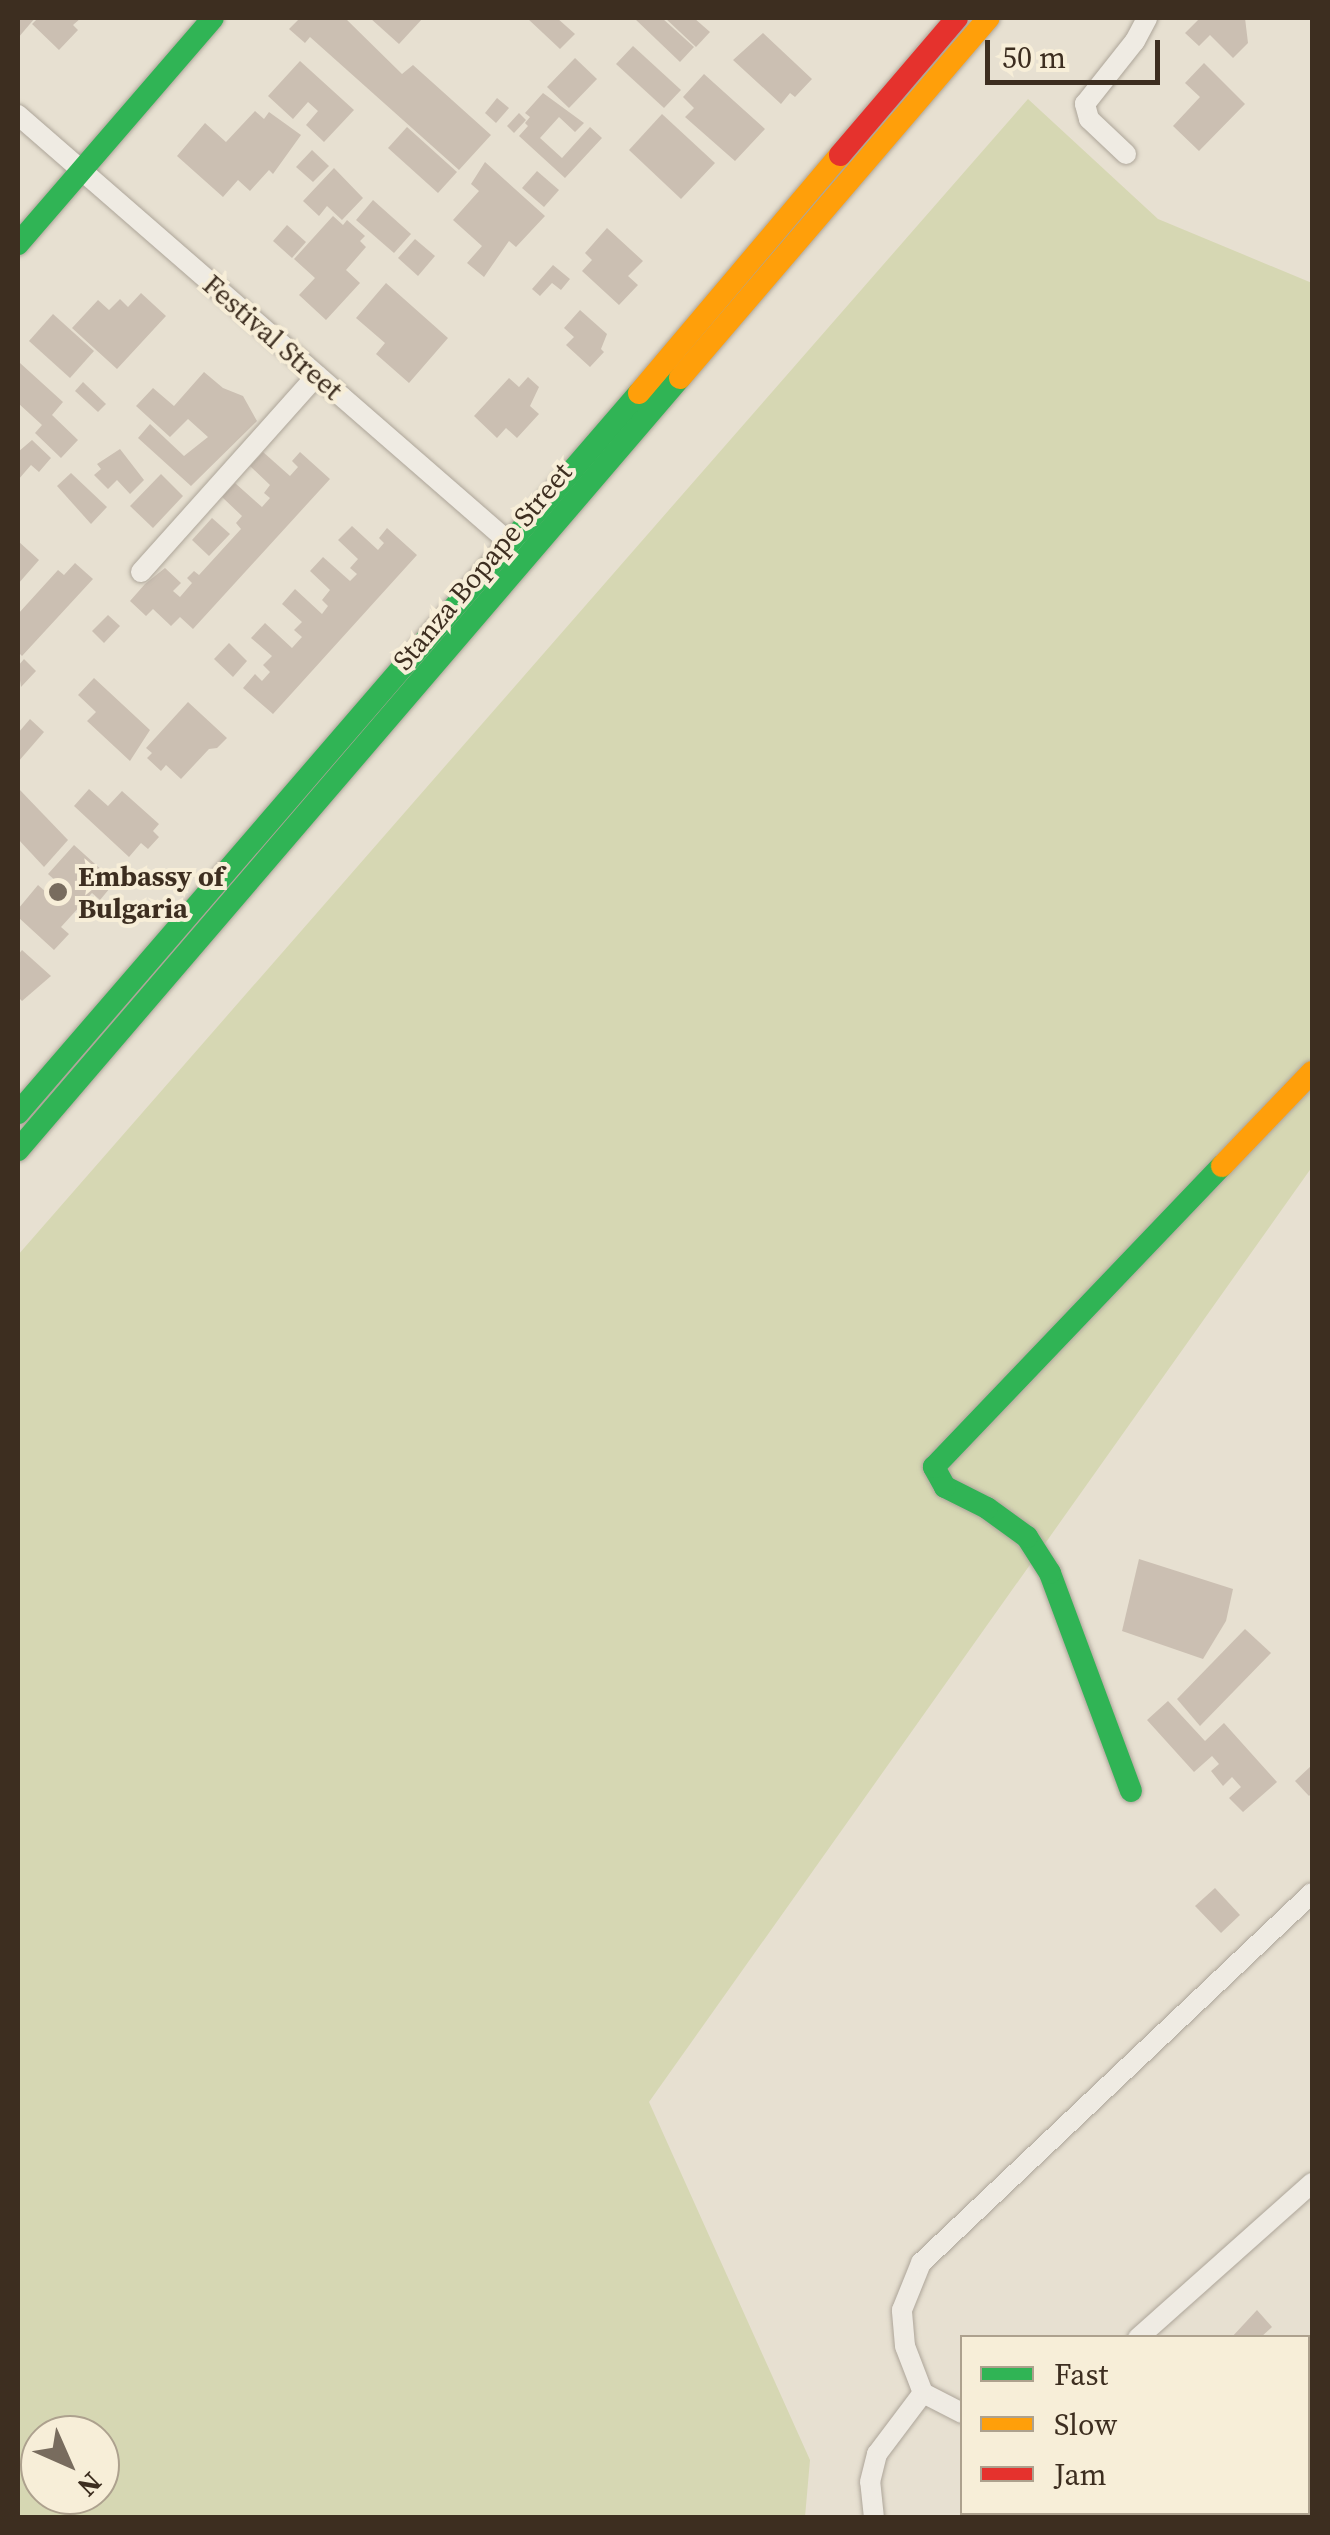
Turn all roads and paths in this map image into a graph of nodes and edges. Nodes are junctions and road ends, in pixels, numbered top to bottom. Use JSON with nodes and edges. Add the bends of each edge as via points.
{"nodes":[{"id":1,"x":213,"y":18,"type":"edge"},
{"id":2,"x":957,"y":18,"type":"edge"},
{"id":3,"x":989,"y":18,"type":"edge"},
{"id":4,"x":1147,"y":18,"type":"edge"},
{"id":5,"x":18,"y":115,"type":"edge"},
{"id":6,"x":1126,"y":154,"type":"dead end"},
{"id":7,"x":81,"y":170,"type":"junction"},
{"id":8,"x":18,"y":244,"type":"edge"},
{"id":9,"x":317,"y":376,"type":"junction"},
{"id":10,"x":510,"y":543,"type":"junction"},
{"id":11,"x":528,"y":558,"type":"junction"},
{"id":12,"x":141,"y":572,"type":"dead end"},
{"id":13,"x":1312,"y":1072,"type":"edge"},
{"id":14,"x":18,"y":1113,"type":"edge"},
{"id":15,"x":18,"y":1150,"type":"edge"},
{"id":16,"x":1131,"y":1792,"type":"dead end"},
{"id":17,"x":1312,"y":1893,"type":"edge"},
{"id":18,"x":1312,"y":2182,"type":"edge"},
{"id":19,"x":1141,"y":2335,"type":"edge"},
{"id":20,"x":922,"y":2393,"type":"junction"},
{"id":21,"x":960,"y":2413,"type":"edge"},
{"id":22,"x":874,"y":2518,"type":"edge"}],
"edges":[{"from":1,"to":7,"type":"main road"},
{"from":2,"to":10,"type":"main road","name":"Stanza Bopape Street"},
{"from":3,"to":11,"type":"main road","name":"Stanza Bopape Street"},
{"from":4,"to":6,"type":"street","via":[[1085,104],[1088,119]]},
{"from":5,"to":7,"type":"street","name":"Festival Street"},
{"from":7,"to":8,"type":"main road"},
{"from":7,"to":9,"type":"street","name":"Festival Street"},
{"from":9,"to":10,"type":"street","name":"Festival Street"},
{"from":9,"to":12,"type":"street"},
{"from":10,"to":11,"type":"street","name":"Festival Street"},
{"from":10,"to":14,"type":"main road","name":"Stanza Bopape Street"},
{"from":11,"to":15,"type":"main road","name":"Stanza Bopape Street"},
{"from":13,"to":16,"type":"main road","via":[[934,1467],[944,1488],[1010,1522],[1040,1557]]},
{"from":17,"to":20,"type":"street","via":[[921,2263],[902,2310],[905,2346]]},
{"from":18,"to":19,"type":"street"},
{"from":20,"to":21,"type":"street"},
{"from":20,"to":22,"type":"street","via":[[877,2454],[870,2482]]}]}
